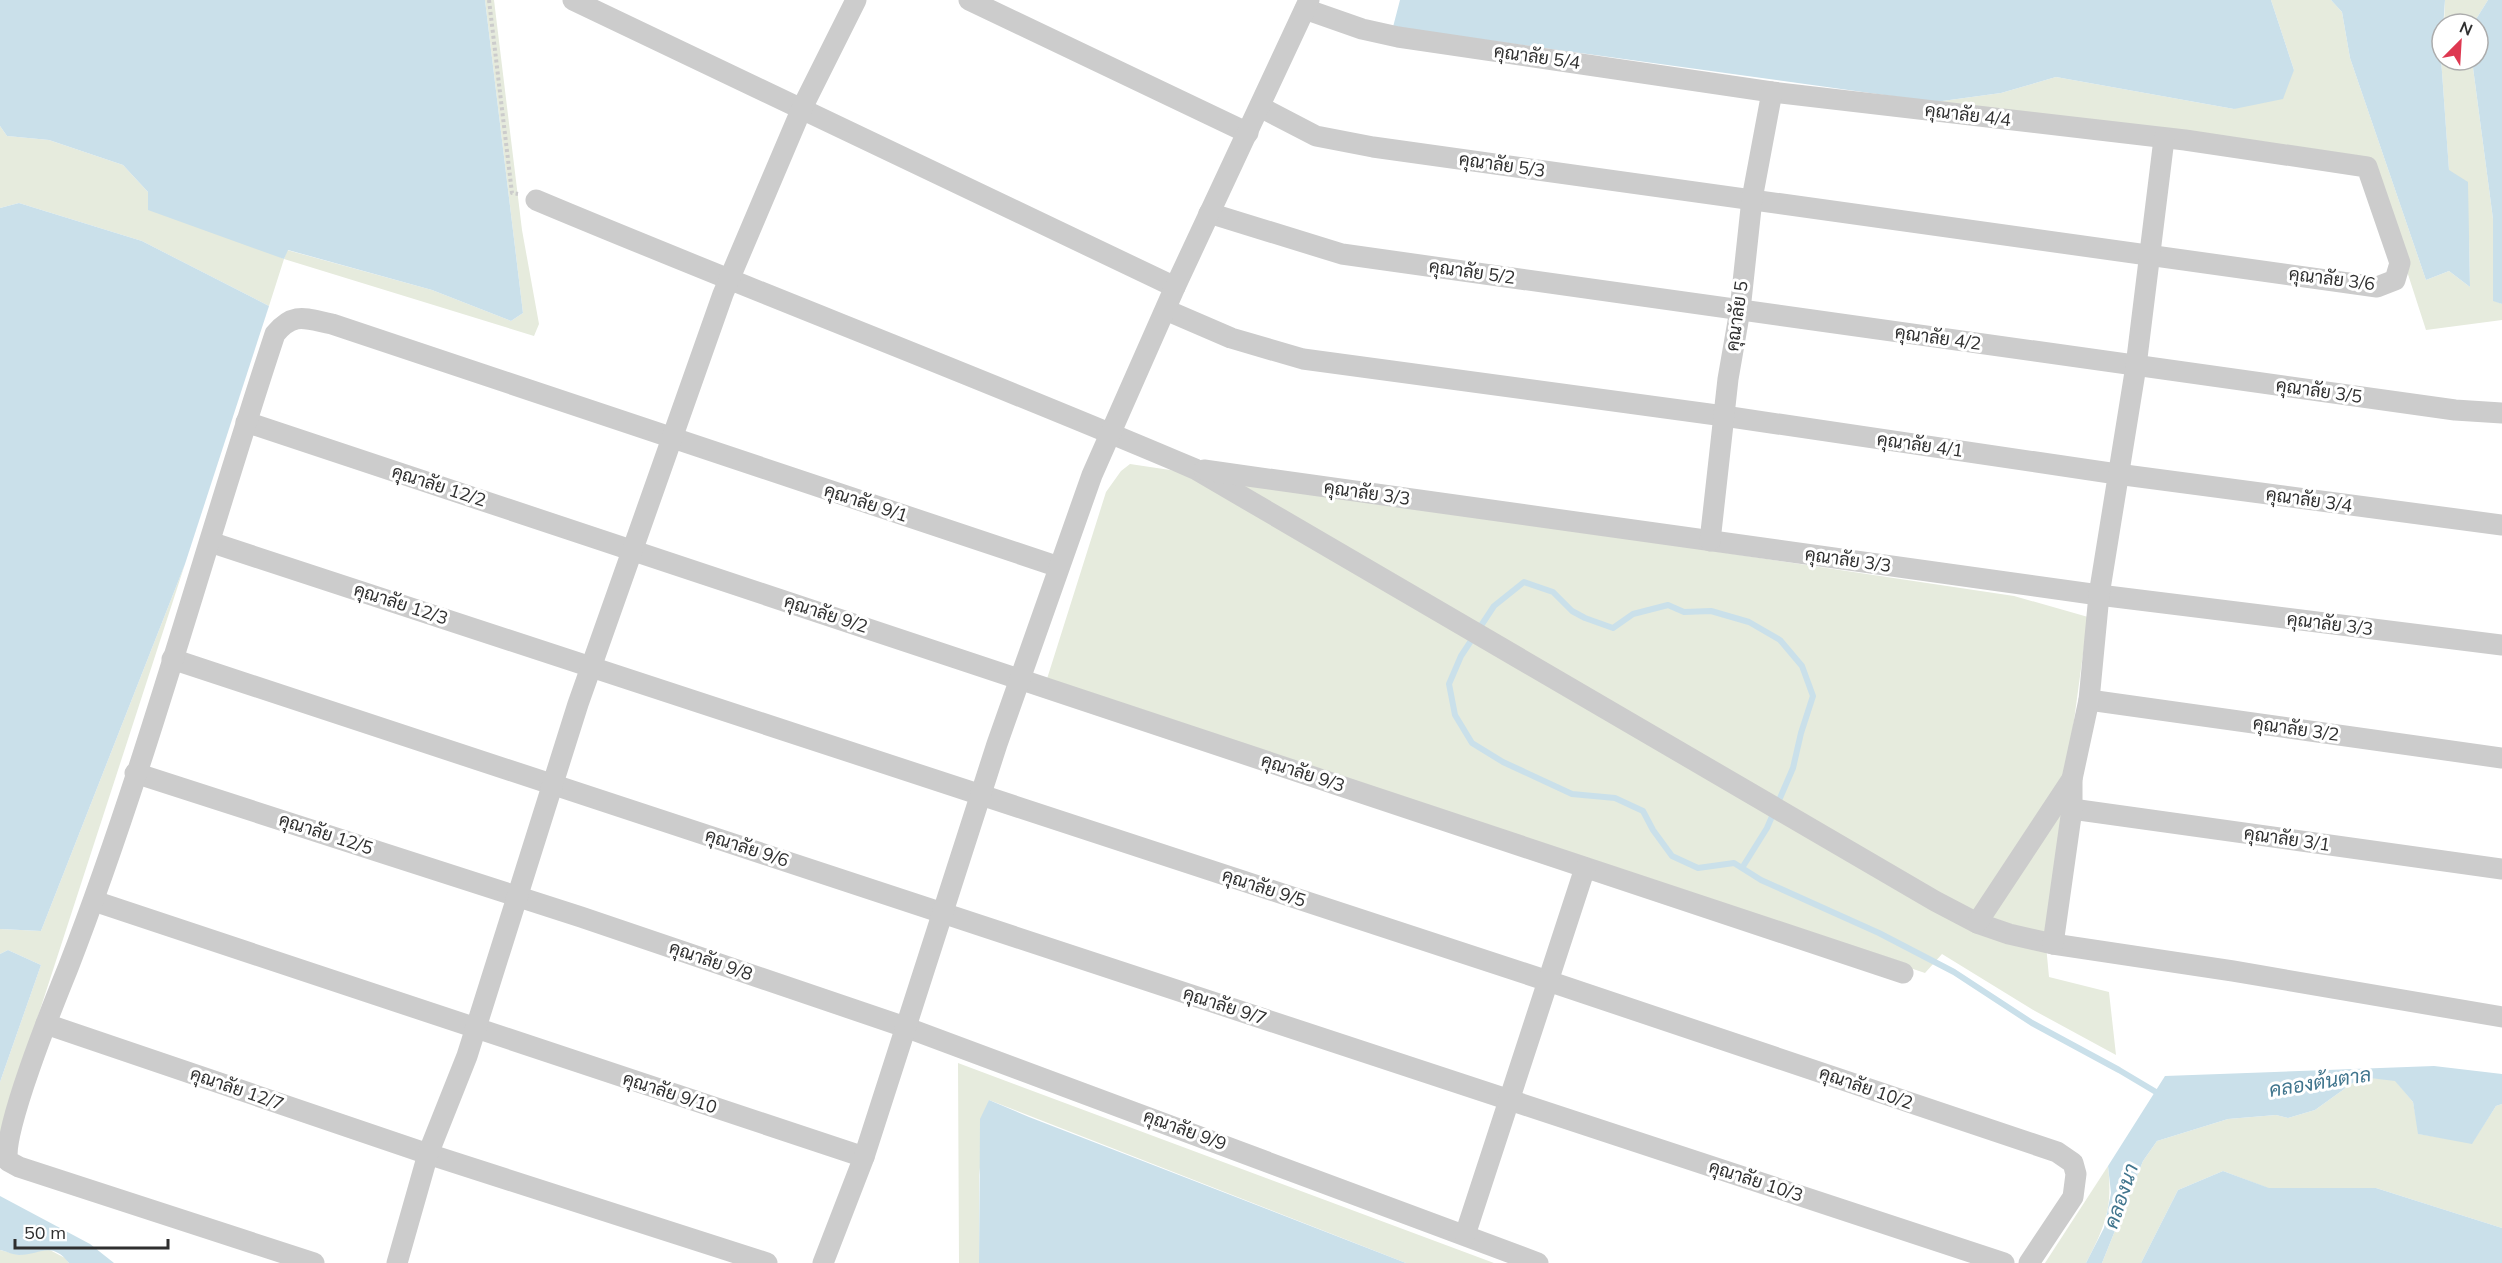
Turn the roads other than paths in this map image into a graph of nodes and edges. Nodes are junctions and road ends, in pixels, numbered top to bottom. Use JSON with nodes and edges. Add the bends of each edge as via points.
{"nodes":[{"id":1,"x":573,"y":0,"type":"edge"},
{"id":2,"x":856,"y":0,"type":"edge"},
{"id":3,"x":969,"y":0,"type":"edge"},
{"id":4,"x":1307,"y":5,"type":"edge"},
{"id":5,"x":1772,"y":92,"type":"junction"},
{"id":6,"x":1260,"y":107,"type":"junction"},
{"id":7,"x":802,"y":108,"type":"junction"},
{"id":8,"x":1248,"y":133,"type":"junction"},
{"id":9,"x":2164,"y":139,"type":"junction"},
{"id":10,"x":2367,"y":167,"type":"joint"},
{"id":11,"x":1752,"y":199,"type":"junction"},
{"id":12,"x":536,"y":200,"type":"road end"},
{"id":13,"x":1209,"y":213,"type":"junction"},
{"id":14,"x":2150,"y":254,"type":"junction"},
{"id":15,"x":729,"y":281,"type":"junction"},
{"id":16,"x":1175,"y":287,"type":"junction"},
{"id":17,"x":1166,"y":310,"type":"junction"},
{"id":18,"x":1740,"y":310,"type":"junction"},
{"id":19,"x":2136,"y":366,"type":"junction"},
{"id":20,"x":2502,"y":413,"type":"edge"},
{"id":21,"x":1724,"y":416,"type":"junction"},
{"id":22,"x":246,"y":422,"type":"junction"},
{"id":23,"x":1111,"y":433,"type":"junction"},
{"id":24,"x":672,"y":438,"type":"junction"},
{"id":25,"x":1195,"y":469,"type":"junction"},
{"id":26,"x":2117,"y":474,"type":"junction"},
{"id":27,"x":2502,"y":525,"type":"edge"},
{"id":28,"x":1710,"y":541,"type":"junction"},
{"id":29,"x":210,"y":542,"type":"junction"},
{"id":30,"x":632,"y":550,"type":"junction"},
{"id":31,"x":1059,"y":567,"type":"junction"},
{"id":32,"x":2099,"y":595,"type":"junction"},
{"id":33,"x":2502,"y":645,"type":"edge"},
{"id":34,"x":172,"y":658,"type":"junction"},
{"id":35,"x":591,"y":667,"type":"junction"},
{"id":36,"x":1020,"y":679,"type":"junction"},
{"id":37,"x":2089,"y":700,"type":"junction"},
{"id":38,"x":2502,"y":758,"type":"edge"},
{"id":39,"x":135,"y":772,"type":"junction"},
{"id":40,"x":2072,"y":779,"type":"junction"},
{"id":41,"x":552,"y":784,"type":"junction"},
{"id":42,"x":980,"y":795,"type":"junction"},
{"id":43,"x":2072,"y":808,"type":"junction"},
{"id":44,"x":1586,"y":868,"type":"junction"},
{"id":45,"x":2502,"y":869,"type":"edge"},
{"id":46,"x":517,"y":896,"type":"junction"},
{"id":47,"x":94,"y":901,"type":"junction"},
{"id":48,"x":942,"y":912,"type":"junction"},
{"id":49,"x":1977,"y":923,"type":"junction"},
{"id":50,"x":2053,"y":944,"type":"junction"},
{"id":51,"x":1903,"y":974,"type":"dead end"},
{"id":52,"x":1548,"y":981,"type":"junction"},
{"id":53,"x":2502,"y":1017,"type":"edge"},
{"id":54,"x":46,"y":1024,"type":"junction"},
{"id":55,"x":905,"y":1027,"type":"junction"},
{"id":56,"x":476,"y":1028,"type":"junction"},
{"id":57,"x":1509,"y":1100,"type":"junction"},
{"id":58,"x":428,"y":1154,"type":"junction"},
{"id":59,"x":864,"y":1157,"type":"junction"},
{"id":60,"x":1465,"y":1235,"type":"junction"},
{"id":61,"x":314,"y":1263,"type":"edge"},
{"id":62,"x":397,"y":1263,"type":"edge"},
{"id":63,"x":767,"y":1263,"type":"edge"},
{"id":64,"x":822,"y":1263,"type":"edge"},
{"id":65,"x":1538,"y":1263,"type":"edge"},
{"id":66,"x":2004,"y":1263,"type":"edge"},
{"id":67,"x":2030,"y":1263,"type":"edge"}],
"edges":[{"from":1,"to":7,"type":"street"},
{"from":2,"to":7,"type":"street"},
{"from":3,"to":8,"type":"street"},
{"from":4,"to":5,"type":"street","name":"คุณาลัย 5/4","via":[[1362,29],[1390,36]]},
{"from":4,"to":6,"type":"street"},
{"from":5,"to":9,"type":"street","name":"คุณาลัย 4/4"},
{"from":5,"to":11,"type":"street","name":"คุณาลัย 5"},
{"from":6,"to":8,"type":"street"},
{"from":6,"to":11,"type":"street","name":"คุณาลัย 5/3","via":[[1316,136],[1346,143]]},
{"from":7,"to":15,"type":"street"},
{"from":7,"to":16,"type":"street"},
{"from":8,"to":13,"type":"street"},
{"from":9,"to":10,"type":"street","name":"คุณาลัย 4/4"},
{"from":9,"to":14,"type":"street"},
{"from":10,"to":14,"type":"street","name":"คุณาลัย 3/6","via":[[2400,263],[2395,280],[2389,284],[2377,287]]},
{"from":11,"to":14,"type":"street","name":"คุณาลัย 5/3"},
{"from":11,"to":18,"type":"street","name":"คุณาลัย 5"},
{"from":12,"to":15,"type":"street"},
{"from":13,"to":16,"type":"street"},
{"from":13,"to":18,"type":"street","name":"คุณาลัย 5/2","via":[[1342,254]]},
{"from":14,"to":19,"type":"street"},
{"from":15,"to":23,"type":"street"},
{"from":15,"to":24,"type":"street"},
{"from":16,"to":17,"type":"street"},
{"from":17,"to":21,"type":"street","name":"คุณาลัย 4/1","via":[[1231,338],[1303,359]]},
{"from":17,"to":23,"type":"street"},
{"from":18,"to":19,"type":"street","name":"คุณาลัย 4/2"},
{"from":18,"to":21,"type":"street","name":"คุณาลัย 5"},
{"from":19,"to":20,"type":"street","name":"คุณาลัย 3/5","via":[[2455,410]]},
{"from":19,"to":26,"type":"street"},
{"from":21,"to":26,"type":"street","name":"คุณาลัย 4/1"},
{"from":21,"to":28,"type":"street","name":"คุณาลัย 5"},
{"from":22,"to":24,"type":"street","name":"คุณาลัย 9/1","via":[[275,334],[285,322],[298,318],[332,324]]},
{"from":22,"to":29,"type":"street","name":"คุณาลัย 9/1"},
{"from":22,"to":30,"type":"street","name":"คุณาลัย 12/2"},
{"from":23,"to":25,"type":"street"},
{"from":23,"to":31,"type":"street"},
{"from":24,"to":30,"type":"street"},
{"from":24,"to":31,"type":"street","name":"คุณาลัย 9/1"},
{"from":25,"to":28,"type":"street","name":"คุณาลัย 3/3"},
{"from":25,"to":49,"type":"street","via":[[1914,890]]},
{"from":26,"to":27,"type":"street","name":"คุณาลัย 3/4"},
{"from":26,"to":32,"type":"street"},
{"from":28,"to":32,"type":"street","name":"คุณาลัย 3/3"},
{"from":29,"to":34,"type":"street","name":"คุณาลัย 9/1"},
{"from":29,"to":35,"type":"street","name":"คุณาลัย 12/3"},
{"from":30,"to":35,"type":"street"},
{"from":30,"to":36,"type":"street","name":"คุณาลัย 9/2"},
{"from":31,"to":36,"type":"street"},
{"from":32,"to":33,"type":"street","name":"คุณาลัย 3/3"},
{"from":32,"to":37,"type":"street"},
{"from":34,"to":39,"type":"street","name":"คุณาลัย 9/1"},
{"from":34,"to":41,"type":"street","name":"คุณาลัย 9/6"},
{"from":35,"to":41,"type":"street"},
{"from":35,"to":42,"type":"street","name":"คุณาลัย 12/3"},
{"from":36,"to":42,"type":"street"},
{"from":36,"to":44,"type":"street","name":"คุณาลัย 9/3"},
{"from":37,"to":38,"type":"street","name":"คุณาลัย 3/2"},
{"from":37,"to":40,"type":"street"},
{"from":39,"to":46,"type":"street","name":"คุณาลัย 12/5"},
{"from":39,"to":47,"type":"street","name":"คุณาลัย 9/1"},
{"from":40,"to":43,"type":"street"},
{"from":40,"to":49,"type":"street"},
{"from":41,"to":46,"type":"street"},
{"from":41,"to":48,"type":"street","name":"คุณาลัย 9/6"},
{"from":42,"to":48,"type":"street"},
{"from":42,"to":52,"type":"street","name":"คุณาลัย 9/5"},
{"from":43,"to":45,"type":"street","name":"คุณาลัย 3/1"},
{"from":43,"to":50,"type":"street"},
{"from":44,"to":51,"type":"street","name":"คุณาลัย 9/3"},
{"from":44,"to":52,"type":"street"},
{"from":46,"to":55,"type":"street","name":"คุณาลัย 9/8"},
{"from":46,"to":56,"type":"street"},
{"from":47,"to":54,"type":"street","name":"คุณาลัย 9/1"},
{"from":47,"to":56,"type":"street","name":"คุณาลัย 9/10"},
{"from":48,"to":55,"type":"street"},
{"from":48,"to":57,"type":"street","name":"คุณาลัย 9/7"},
{"from":49,"to":50,"type":"street"},
{"from":50,"to":53,"type":"street"},
{"from":52,"to":57,"type":"street"},
{"from":52,"to":67,"type":"street","name":"คุณาลัย 10/2","via":[[2057,1152],[2073,1163],[2076,1186],[2073,1197]]},
{"from":54,"to":58,"type":"street","name":"คุณาลัย 12/7"},
{"from":54,"to":61,"type":"street","name":"คุณาลัย 9/1","via":[[7,1144],[8,1161]]},
{"from":55,"to":59,"type":"street"},
{"from":55,"to":60,"type":"street","name":"คุณาลัย 9/9"},
{"from":56,"to":58,"type":"street"},
{"from":56,"to":59,"type":"street","name":"คุณาลัย 9/10"},
{"from":57,"to":60,"type":"street"},
{"from":57,"to":66,"type":"street","name":"คุณาลัย 10/3"},
{"from":58,"to":62,"type":"street"},
{"from":58,"to":63,"type":"street","name":"คุณาลัย 12/7"},
{"from":59,"to":64,"type":"street"},
{"from":60,"to":65,"type":"street","name":"คุณาลัย 9/9"}]}
